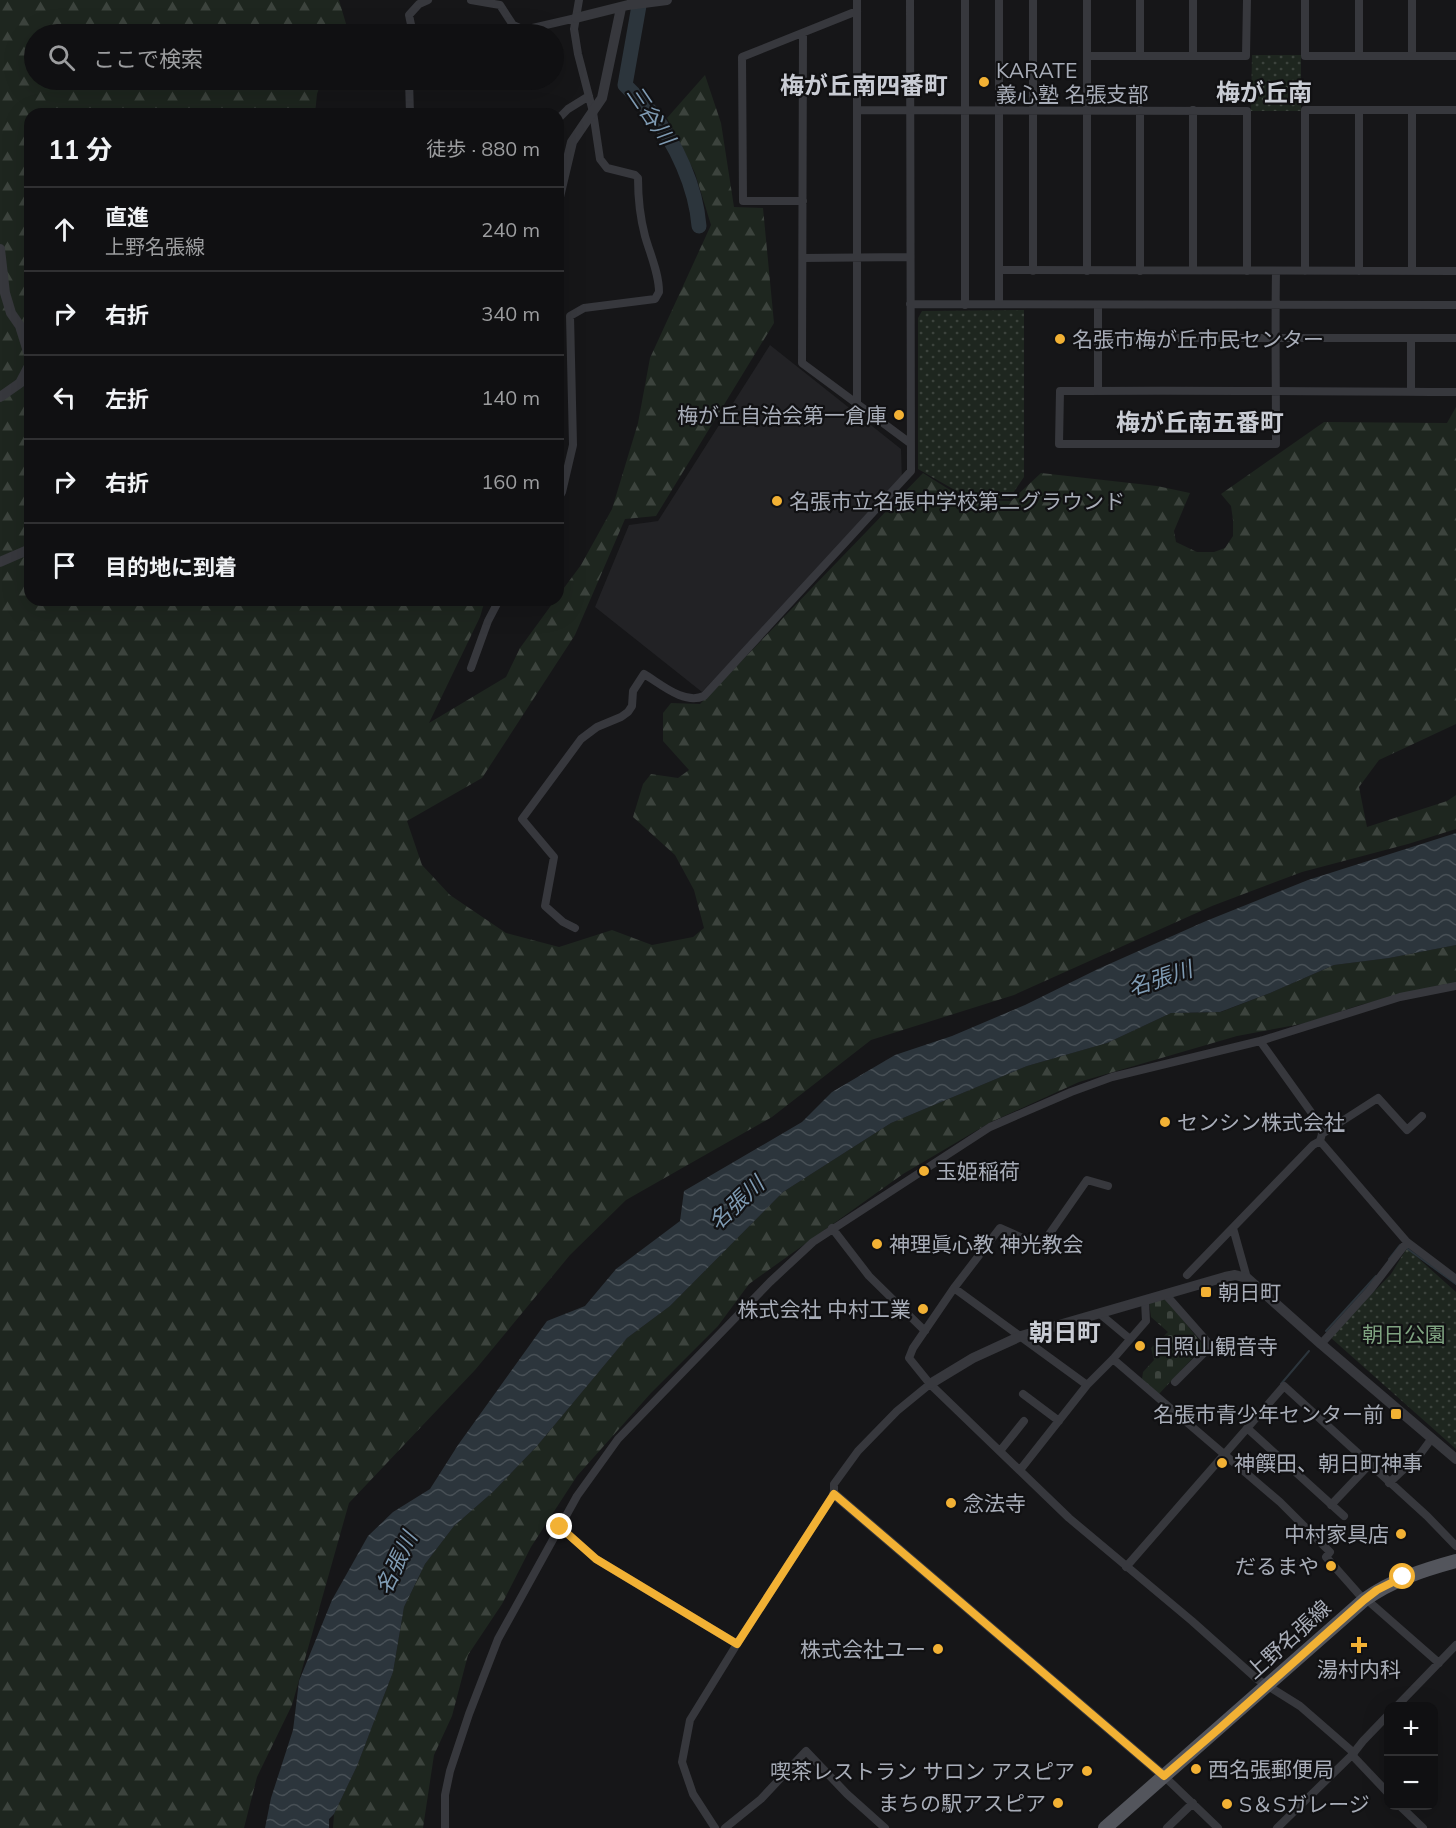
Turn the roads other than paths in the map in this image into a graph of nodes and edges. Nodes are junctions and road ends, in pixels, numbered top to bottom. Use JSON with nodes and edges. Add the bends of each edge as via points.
{"nodes":[{"id":1,"x":428,"y":0,"type":"edge"},
{"id":2,"x":471,"y":0,"type":"edge"},
{"id":3,"x":579,"y":0,"type":"edge"},
{"id":4,"x":667,"y":0,"type":"edge"},
{"id":5,"x":857,"y":0,"type":"edge"},
{"id":6,"x":910,"y":0,"type":"edge"},
{"id":7,"x":965,"y":0,"type":"edge"},
{"id":8,"x":999,"y":0,"type":"edge"},
{"id":9,"x":1033,"y":0,"type":"edge"},
{"id":10,"x":1087,"y":0,"type":"edge"},
{"id":11,"x":1140,"y":0,"type":"edge"},
{"id":12,"x":1193,"y":0,"type":"edge"},
{"id":13,"x":1247,"y":0,"type":"edge"},
{"id":14,"x":1305,"y":0,"type":"edge"},
{"id":15,"x":1359,"y":0,"type":"edge"},
{"id":16,"x":1412,"y":0,"type":"edge"},
{"id":17,"x":625,"y":5,"type":"edge"},
{"id":18,"x":857,"y":11,"type":"junction"},
{"id":19,"x":576,"y":18,"type":"junction"},
{"id":20,"x":411,"y":24,"type":"edge"},
{"id":21,"x":512,"y":24,"type":"edge"},
{"id":22,"x":550,"y":24,"type":"edge"},
{"id":23,"x":803,"y":33,"type":"junction"},
{"id":24,"x":1087,"y":56,"type":"junction"},
{"id":25,"x":1140,"y":56,"type":"junction"},
{"id":26,"x":1193,"y":56,"type":"junction"},
{"id":27,"x":1359,"y":56,"type":"junction"},
{"id":28,"x":1412,"y":56,"type":"junction"},
{"id":29,"x":1456,"y":56,"type":"edge"},
{"id":30,"x":409,"y":90,"type":"edge"},
{"id":31,"x":589,"y":96,"type":"junction"},
{"id":32,"x":410,"y":108,"type":"edge"},
{"id":33,"x":857,"y":110,"type":"junction"},
{"id":34,"x":911,"y":110,"type":"junction"},
{"id":35,"x":965,"y":110,"type":"junction"},
{"id":36,"x":999,"y":110,"type":"junction"},
{"id":37,"x":1033,"y":110,"type":"junction"},
{"id":38,"x":1140,"y":110,"type":"junction"},
{"id":39,"x":1193,"y":110,"type":"junction"},
{"id":40,"x":1359,"y":110,"type":"junction"},
{"id":41,"x":1412,"y":110,"type":"junction"},
{"id":42,"x":1456,"y":110,"type":"edge"},
{"id":43,"x":1086,"y":111,"type":"junction"},
{"id":44,"x":593,"y":112,"type":"junction"},
{"id":45,"x":564,"y":113,"type":"edge"},
{"id":46,"x":564,"y":176,"type":"edge"},
{"id":47,"x":803,"y":201,"type":"junction"},
{"id":48,"x":0,"y":249,"type":"edge"},
{"id":49,"x":857,"y":257,"type":"junction"},
{"id":50,"x":910,"y":257,"type":"junction"},
{"id":51,"x":803,"y":258,"type":"junction"},
{"id":52,"x":999,"y":270,"type":"junction"},
{"id":53,"x":1193,"y":270,"type":"junction"},
{"id":54,"x":1033,"y":271,"type":"junction"},
{"id":55,"x":1087,"y":271,"type":"junction"},
{"id":56,"x":1140,"y":271,"type":"junction"},
{"id":57,"x":1247,"y":271,"type":"junction"},
{"id":58,"x":1276,"y":271,"type":"junction"},
{"id":59,"x":1305,"y":271,"type":"junction"},
{"id":60,"x":1359,"y":271,"type":"junction"},
{"id":61,"x":1412,"y":271,"type":"junction"},
{"id":62,"x":1456,"y":271,"type":"edge"},
{"id":63,"x":910,"y":304,"type":"junction"},
{"id":64,"x":965,"y":304,"type":"junction"},
{"id":65,"x":999,"y":304,"type":"junction"},
{"id":66,"x":1098,"y":304,"type":"junction"},
{"id":67,"x":1456,"y":304,"type":"edge"},
{"id":68,"x":1276,"y":305,"type":"junction"},
{"id":69,"x":24,"y":338,"type":"edge"},
{"id":70,"x":1098,"y":338,"type":"junction"},
{"id":71,"x":1276,"y":338,"type":"junction"},
{"id":72,"x":1411,"y":338,"type":"junction"},
{"id":73,"x":1456,"y":338,"type":"edge"},
{"id":74,"x":24,"y":376,"type":"edge"},
{"id":75,"x":1098,"y":391,"type":"junction"},
{"id":76,"x":1276,"y":392,"type":"junction"},
{"id":77,"x":1411,"y":392,"type":"junction"},
{"id":78,"x":1456,"y":392,"type":"edge"},
{"id":79,"x":0,"y":397,"type":"edge"},
{"id":80,"x":857,"y":403,"type":"junction"},
{"id":81,"x":910,"y":443,"type":"junction"},
{"id":82,"x":564,"y":483,"type":"edge"},
{"id":83,"x":24,"y":552,"type":"edge"},
{"id":84,"x":0,"y":562,"type":"edge"},
{"id":85,"x":496,"y":606,"type":"edge"},
{"id":86,"x":471,"y":668,"type":"dead end"},
{"id":87,"x":575,"y":928,"type":"dead end"},
{"id":88,"x":1456,"y":986,"type":"edge"},
{"id":89,"x":1260,"y":1041,"type":"junction"},
{"id":90,"x":1372,"y":1089,"type":"dead end"},
{"id":91,"x":1378,"y":1098,"type":"junction"},
{"id":92,"x":1422,"y":1116,"type":"dead end"},
{"id":93,"x":1321,"y":1138,"type":"junction"},
{"id":94,"x":1108,"y":1186,"type":"dead end"},
{"id":95,"x":832,"y":1228,"type":"junction"},
{"id":96,"x":1233,"y":1228,"type":"junction"},
{"id":97,"x":1405,"y":1245,"type":"junction"},
{"id":98,"x":1187,"y":1275,"type":"dead end"},
{"id":99,"x":1247,"y":1278,"type":"junction"},
{"id":100,"x":1456,"y":1278,"type":"edge"},
{"id":101,"x":954,"y":1288,"type":"junction"},
{"id":102,"x":1166,"y":1295,"type":"junction"},
{"id":103,"x":1145,"y":1301,"type":"junction"},
{"id":104,"x":1100,"y":1314,"type":"junction"},
{"id":105,"x":925,"y":1331,"type":"junction"},
{"id":106,"x":1022,"y":1336,"type":"junction"},
{"id":107,"x":1130,"y":1339,"type":"junction"},
{"id":108,"x":1321,"y":1344,"type":"junction"},
{"id":109,"x":1113,"y":1359,"type":"junction"},
{"id":110,"x":1175,"y":1382,"type":"dead end"},
{"id":111,"x":930,"y":1384,"type":"junction"},
{"id":112,"x":1087,"y":1385,"type":"junction"},
{"id":113,"x":1023,"y":1395,"type":"dead end"},
{"id":114,"x":1024,"y":1421,"type":"dead end"},
{"id":115,"x":1059,"y":1421,"type":"junction"},
{"id":116,"x":1247,"y":1428,"type":"junction"},
{"id":117,"x":1432,"y":1438,"type":"junction"},
{"id":118,"x":1000,"y":1451,"type":"junction"},
{"id":119,"x":1224,"y":1454,"type":"junction"},
{"id":120,"x":1456,"y":1459,"type":"edge"},
{"id":121,"x":1369,"y":1465,"type":"junction"},
{"id":122,"x":1020,"y":1470,"type":"junction"},
{"id":123,"x":1389,"y":1482,"type":"junction"},
{"id":124,"x":834,"y":1494,"type":"junction"},
{"id":125,"x":1331,"y":1505,"type":"junction"},
{"id":126,"x":1344,"y":1516,"type":"dead end"},
{"id":127,"x":560,"y":1527,"type":"junction"},
{"id":128,"x":1456,"y":1546,"type":"edge"},
{"id":129,"x":1456,"y":1561,"type":"edge"},
{"id":130,"x":1126,"y":1567,"type":"junction"},
{"id":131,"x":1365,"y":1599,"type":"junction"},
{"id":132,"x":737,"y":1644,"type":"junction"},
{"id":133,"x":1456,"y":1645,"type":"edge"},
{"id":134,"x":1439,"y":1663,"type":"junction"},
{"id":135,"x":1268,"y":1686,"type":"junction"},
{"id":136,"x":1401,"y":1702,"type":"edge"},
{"id":137,"x":1384,"y":1720,"type":"edge"},
{"id":138,"x":1353,"y":1754,"type":"junction"},
{"id":139,"x":1164,"y":1776,"type":"junction"},
{"id":140,"x":1384,"y":1788,"type":"edge"},
{"id":141,"x":1193,"y":1803,"type":"junction"},
{"id":142,"x":1404,"y":1810,"type":"edge"},
{"id":143,"x":445,"y":1828,"type":"edge"},
{"id":144,"x":715,"y":1828,"type":"edge"},
{"id":145,"x":725,"y":1828,"type":"edge"},
{"id":146,"x":885,"y":1828,"type":"edge"},
{"id":147,"x":1105,"y":1828,"type":"edge"},
{"id":148,"x":1167,"y":1828,"type":"edge"},
{"id":149,"x":1218,"y":1828,"type":"edge"},
{"id":150,"x":1277,"y":1828,"type":"edge"},
{"id":151,"x":1423,"y":1828,"type":"edge"}],
"edges":[{"from":1,"to":20,"type":"street","via":[[409,15]]},
{"from":2,"to":21,"type":"street","via":[[500,5]]},
{"from":3,"to":19,"type":"street"},
{"from":4,"to":17,"type":"street"},
{"from":5,"to":18,"type":"street"},
{"from":6,"to":34,"type":"street"},
{"from":7,"to":35,"type":"street"},
{"from":8,"to":36,"type":"street"},
{"from":9,"to":37,"type":"street"},
{"from":10,"to":24,"type":"street"},
{"from":11,"to":25,"type":"street"},
{"from":12,"to":26,"type":"street"},
{"from":13,"to":26,"type":"street","via":[[1246,56]]},
{"from":14,"to":27,"type":"street","via":[[1305,56]]},
{"from":15,"to":27,"type":"street"},
{"from":16,"to":28,"type":"street"},
{"from":17,"to":19,"type":"street"},
{"from":17,"to":44,"type":"street","via":[[602,98]]},
{"from":18,"to":23,"type":"street"},
{"from":18,"to":33,"type":"street"},
{"from":19,"to":22,"type":"street"},
{"from":19,"to":31,"type":"street","via":[[578,54]]},
{"from":23,"to":47,"type":"street"},
{"from":23,"to":47,"type":"street","via":[[742,57],[743,201]]},
{"from":24,"to":25,"type":"street"},
{"from":24,"to":43,"type":"street"},
{"from":25,"to":26,"type":"street"},
{"from":27,"to":28,"type":"street"},
{"from":28,"to":29,"type":"street"},
{"from":30,"to":32,"type":"street"},
{"from":31,"to":44,"type":"street"},
{"from":31,"to":45,"type":"street"},
{"from":33,"to":34,"type":"street"},
{"from":33,"to":49,"type":"street"},
{"from":34,"to":35,"type":"street"},
{"from":34,"to":50,"type":"street"},
{"from":35,"to":36,"type":"street"},
{"from":35,"to":64,"type":"street"},
{"from":36,"to":37,"type":"street"},
{"from":36,"to":52,"type":"street"},
{"from":37,"to":43,"type":"street"},
{"from":37,"to":54,"type":"street"},
{"from":38,"to":39,"type":"street"},
{"from":38,"to":43,"type":"street"},
{"from":38,"to":56,"type":"street"},
{"from":39,"to":53,"type":"street"},
{"from":39,"to":57,"type":"street","via":[[1247,111]]},
{"from":40,"to":41,"type":"street"},
{"from":40,"to":59,"type":"street","via":[[1305,110]]},
{"from":40,"to":60,"type":"street"},
{"from":41,"to":42,"type":"street"},
{"from":41,"to":61,"type":"street"},
{"from":43,"to":55,"type":"street"},
{"from":44,"to":46,"type":"street","via":[[572,142]]},
{"from":44,"to":82,"type":"street","via":[[600,159],[607,168],[638,178],[644,234],[659,292],[655,299],[584,308],[570,316],[573,445]]},
{"from":47,"to":51,"type":"street"},
{"from":48,"to":69,"type":"street","via":[[10,313]]},
{"from":49,"to":50,"type":"street"},
{"from":49,"to":51,"type":"street"},
{"from":49,"to":80,"type":"street"},
{"from":50,"to":63,"type":"street"},
{"from":51,"to":80,"type":"street","via":[[802,363]]},
{"from":52,"to":54,"type":"street"},
{"from":52,"to":65,"type":"street"},
{"from":53,"to":56,"type":"street"},
{"from":53,"to":57,"type":"street"},
{"from":54,"to":55,"type":"street"},
{"from":55,"to":56,"type":"street"},
{"from":57,"to":58,"type":"street"},
{"from":58,"to":59,"type":"street"},
{"from":58,"to":68,"type":"street"},
{"from":59,"to":60,"type":"street"},
{"from":60,"to":61,"type":"street"},
{"from":61,"to":62,"type":"street"},
{"from":63,"to":64,"type":"street"},
{"from":63,"to":81,"type":"street"},
{"from":64,"to":65,"type":"street"},
{"from":65,"to":66,"type":"street"},
{"from":66,"to":68,"type":"street"},
{"from":66,"to":70,"type":"street"},
{"from":67,"to":68,"type":"street"},
{"from":68,"to":71,"type":"street"},
{"from":70,"to":71,"type":"street"},
{"from":70,"to":75,"type":"street"},
{"from":71,"to":72,"type":"street"},
{"from":71,"to":76,"type":"street"},
{"from":72,"to":73,"type":"street"},
{"from":72,"to":77,"type":"street"},
{"from":74,"to":79,"type":"street","via":[[20,384]]},
{"from":75,"to":76,"type":"street"},
{"from":75,"to":76,"type":"street","via":[[1060,391],[1059,444],[1276,444]]},
{"from":76,"to":77,"type":"street"},
{"from":77,"to":78,"type":"street"},
{"from":80,"to":81,"type":"street"},
{"from":81,"to":87,"type":"street","via":[[911,471],[704,696],[686,698],[645,674],[633,691],[628,712],[581,739],[522,819],[554,857],[544,906]]},
{"from":83,"to":84,"type":"street"},
{"from":85,"to":86,"type":"street"},
{"from":88,"to":89,"type":"street","via":[[1400,997]]},
{"from":89,"to":93,"type":"street","via":[[1316,1117]]},
{"from":89,"to":95,"type":"street","via":[[1096,1082],[1001,1122]]},
{"from":90,"to":91,"type":"street"},
{"from":91,"to":92,"type":"street","via":[[1407,1130]]},
{"from":91,"to":93,"type":"street"},
{"from":93,"to":96,"type":"street"},
{"from":93,"to":97,"type":"street"},
{"from":94,"to":101,"type":"street","via":[[1087,1180],[1041,1246],[1000,1228]]},
{"from":95,"to":105,"type":"street","via":[[869,1276]]},
{"from":95,"to":127,"type":"street","via":[[794,1258],[618,1439]]},
{"from":96,"to":98,"type":"street"},
{"from":96,"to":99,"type":"street"},
{"from":97,"to":100,"type":"street"},
{"from":97,"to":108,"type":"street"},
{"from":99,"to":102,"type":"street","via":[[1235,1275]]},
{"from":99,"to":108,"type":"street"},
{"from":101,"to":105,"type":"street"},
{"from":101,"to":106,"type":"street"},
{"from":102,"to":103,"type":"street"},
{"from":102,"to":110,"type":"street","via":[[1211,1346]]},
{"from":103,"to":104,"type":"street"},
{"from":103,"to":107,"type":"street","via":[[1146,1321]]},
{"from":104,"to":106,"type":"street"},
{"from":104,"to":107,"type":"street"},
{"from":105,"to":111,"type":"street","via":[[909,1358]]},
{"from":106,"to":111,"type":"street","via":[[973,1358]]},
{"from":106,"to":112,"type":"street"},
{"from":107,"to":109,"type":"street"},
{"from":108,"to":117,"type":"street"},
{"from":109,"to":112,"type":"street"},
{"from":109,"to":119,"type":"street"},
{"from":111,"to":118,"type":"street"},
{"from":111,"to":124,"type":"street","via":[[858,1451],[834,1484]]},
{"from":112,"to":115,"type":"street"},
{"from":113,"to":115,"type":"street"},
{"from":114,"to":118,"type":"street"},
{"from":115,"to":122,"type":"street"},
{"from":116,"to":119,"type":"street"},
{"from":116,"to":121,"type":"street","via":[[1284,1386]]},
{"from":116,"to":125,"type":"street"},
{"from":117,"to":120,"type":"street"},
{"from":117,"to":123,"type":"street"},
{"from":118,"to":122,"type":"street"},
{"from":119,"to":130,"type":"street"},
{"from":119,"to":131,"type":"street","via":[[1319,1539],[1330,1552],[1326,1557]]},
{"from":121,"to":123,"type":"street"},
{"from":121,"to":125,"type":"street"},
{"from":122,"to":130,"type":"street"},
{"from":123,"to":128,"type":"street"},
{"from":124,"to":132,"type":"street"},
{"from":124,"to":139,"type":"street"},
{"from":125,"to":126,"type":"street"},
{"from":127,"to":132,"type":"street","via":[[596,1559]]},
{"from":127,"to":143,"type":"street","via":[[498,1639],[471,1708],[446,1788]]},
{"from":129,"to":131,"type":"main road","name":"上野名張線","via":[[1403,1577]]},
{"from":130,"to":135,"type":"street"},
{"from":131,"to":134,"type":"street"},
{"from":131,"to":135,"type":"main road","name":"上野名張線"},
{"from":132,"to":144,"type":"street","via":[[690,1720],[682,1762],[693,1794]]},
{"from":133,"to":134,"type":"street"},
{"from":134,"to":136,"type":"street"},
{"from":135,"to":138,"type":"street","via":[[1299,1706]]},
{"from":135,"to":139,"type":"main road","name":"上野名張線"},
{"from":137,"to":138,"type":"street"},
{"from":138,"to":140,"type":"street"},
{"from":138,"to":150,"type":"street"},
{"from":139,"to":141,"type":"street"},
{"from":139,"to":147,"type":"main road","name":"上野名張線"},
{"from":141,"to":148,"type":"street"},
{"from":141,"to":149,"type":"street"},
{"from":142,"to":151,"type":"street"},
{"from":145,"to":146,"type":"street","via":[[760,1799],[806,1751]]}]}
